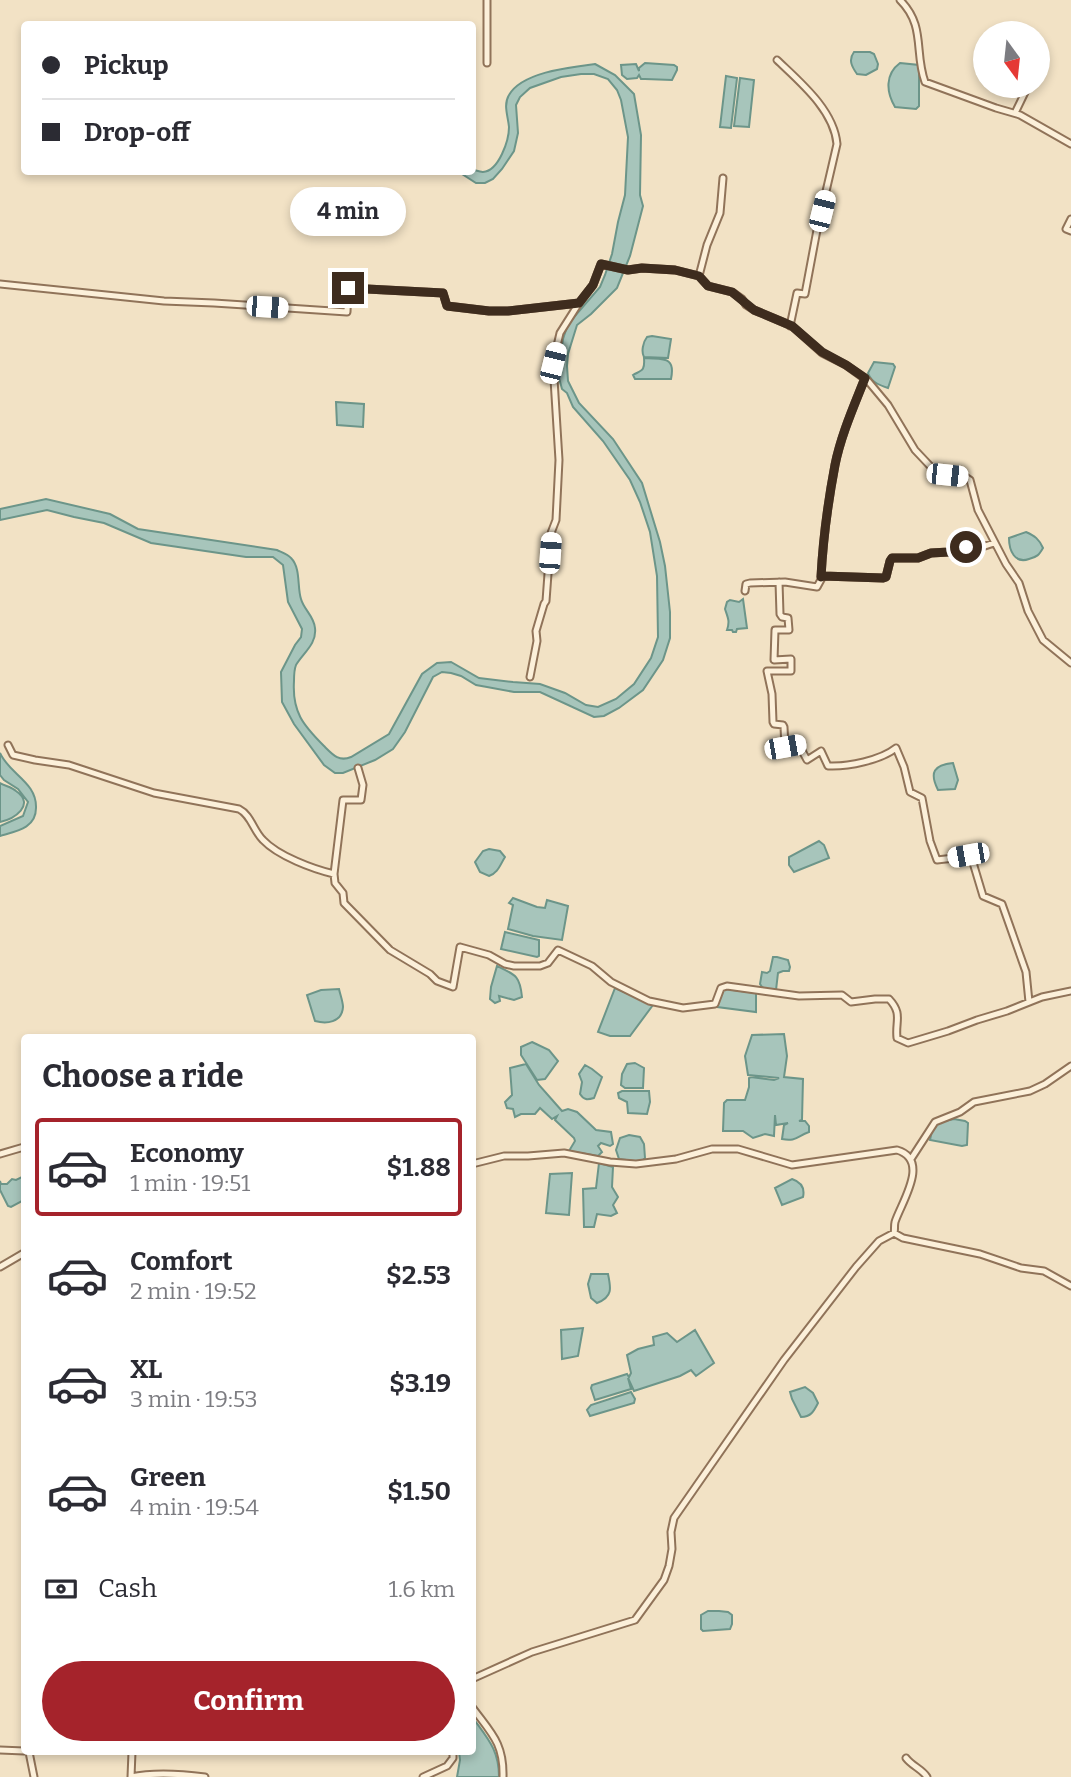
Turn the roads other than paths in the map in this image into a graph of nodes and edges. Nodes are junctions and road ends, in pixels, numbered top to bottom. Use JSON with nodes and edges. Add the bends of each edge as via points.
{"nodes":[{"id":1,"x":487,"y":0,"type":"edge"},
{"id":2,"x":900,"y":0,"type":"edge"},
{"id":3,"x":777,"y":60,"type":"dead end"},
{"id":4,"x":487,"y":63,"type":"dead end"},
{"id":5,"x":1022,"y":98,"type":"edge"},
{"id":6,"x":1014,"y":113,"type":"junction"},
{"id":7,"x":1071,"y":144,"type":"edge"},
{"id":8,"x":723,"y":178,"type":"dead end"},
{"id":9,"x":1071,"y":219,"type":"edge"},
{"id":10,"x":1071,"y":231,"type":"edge"},
{"id":11,"x":699,"y":276,"type":"junction"},
{"id":12,"x":0,"y":284,"type":"edge"},
{"id":13,"x":579,"y":303,"type":"junction"},
{"id":14,"x":790,"y":326,"type":"junction"},
{"id":15,"x":865,"y":378,"type":"junction"},
{"id":16,"x":994,"y":543,"type":"junction"},
{"id":17,"x":821,"y":577,"type":"junction"},
{"id":18,"x":779,"y":582,"type":"junction"},
{"id":19,"x":745,"y":591,"type":"dead end"},
{"id":20,"x":1071,"y":663,"type":"edge"},
{"id":21,"x":530,"y":677,"type":"dead end"},
{"id":22,"x":8,"y":745,"type":"dead end"},
{"id":23,"x":358,"y":768,"type":"dead end"},
{"id":24,"x":334,"y":874,"type":"junction"},
{"id":25,"x":1071,"y":991,"type":"edge"},
{"id":26,"x":1029,"y":1002,"type":"junction"},
{"id":27,"x":1071,"y":1066,"type":"edge"},
{"id":28,"x":21,"y":1148,"type":"edge"},
{"id":29,"x":0,"y":1154,"type":"edge"},
{"id":30,"x":911,"y":1160,"type":"junction"},
{"id":31,"x":476,"y":1163,"type":"edge"},
{"id":32,"x":894,"y":1233,"type":"junction"},
{"id":33,"x":21,"y":1255,"type":"edge"},
{"id":34,"x":0,"y":1267,"type":"edge"},
{"id":35,"x":1071,"y":1286,"type":"edge"},
{"id":36,"x":476,"y":1677,"type":"edge"},
{"id":37,"x":476,"y":1713,"type":"edge"},
{"id":38,"x":0,"y":1750,"type":"edge"},
{"id":39,"x":21,"y":1751,"type":"edge"},
{"id":40,"x":28,"y":1755,"type":"edge"},
{"id":41,"x":132,"y":1755,"type":"edge"},
{"id":42,"x":453,"y":1755,"type":"edge"},
{"id":43,"x":906,"y":1758,"type":"dead end"},
{"id":44,"x":34,"y":1777,"type":"edge"},
{"id":45,"x":131,"y":1777,"type":"edge"},
{"id":46,"x":205,"y":1777,"type":"edge"},
{"id":47,"x":423,"y":1777,"type":"edge"},
{"id":48,"x":503,"y":1777,"type":"edge"},
{"id":49,"x":927,"y":1777,"type":"edge"}],
"edges":[{"from":1,"to":4,"type":"street"},
{"from":2,"to":6,"type":"street","via":[[916,23],[925,82]]},
{"from":3,"to":14,"type":"street","via":[[816,100],[835,131],[837,144],[805,294],[797,293]]},
{"from":5,"to":6,"type":"street"},
{"from":6,"to":7,"type":"street"},
{"from":8,"to":11,"type":"street","via":[[720,213]]},
{"from":9,"to":10,"type":"street","via":[[1066,229]]},
{"from":11,"to":13,"type":"street","via":[[601,264]]},
{"from":11,"to":14,"type":"street","via":[[708,286],[732,292],[754,310]]},
{"from":12,"to":13,"type":"street","via":[[164,302],[347,312],[348,288],[443,293],[447,306],[489,311]]},
{"from":13,"to":21,"type":"street","via":[[560,333],[553,363],[559,486],[546,601],[536,631]]},
{"from":14,"to":15,"type":"street"},
{"from":15,"to":16,"type":"street","via":[[932,468],[970,480]]},
{"from":15,"to":17,"type":"street","via":[[835,464]]},
{"from":16,"to":17,"type":"street","via":[[918,558],[892,558],[883,578]]},
{"from":16,"to":20,"type":"street","via":[[1019,583],[1043,640]]},
{"from":17,"to":18,"type":"street","via":[[817,587]]},
{"from":18,"to":19,"type":"street","via":[[746,584]]},
{"from":18,"to":26,"type":"street","via":[[780,614],[788,618],[789,630],[775,630],[774,660],[791,659],[791,671],[767,671],[772,722],[783,725],[785,747],[799,745],[807,760],[821,751],[828,766],[838,767],[880,757],[896,748],[910,792],[922,798],[937,860],[971,856],[983,896],[1002,904],[1026,972]]},
{"from":22,"to":24,"type":"street","via":[[13,755],[69,765],[154,793],[239,809],[265,842],[314,870]]},
{"from":23,"to":24,"type":"street","via":[[361,800],[343,800]]},
{"from":24,"to":26,"type":"street","via":[[344,903],[390,950],[453,987],[460,947],[514,966],[540,966],[558,950],[649,1001],[683,1008],[715,1004],[721,988],[727,986],[799,996],[842,995],[851,1002],[889,999],[897,1007],[897,1038],[908,1043]]},
{"from":25,"to":26,"type":"street"},
{"from":27,"to":30,"type":"street","via":[[1030,1091],[975,1102],[935,1122]]},
{"from":28,"to":29,"type":"street"},
{"from":30,"to":31,"type":"street","via":[[897,1150],[792,1165],[738,1149],[712,1149],[636,1164],[564,1153],[503,1156]]},
{"from":30,"to":32,"type":"street","via":[[911,1180]]},
{"from":32,"to":35,"type":"street","via":[[1021,1268],[1044,1270]]},
{"from":32,"to":36,"type":"street","via":[[879,1241],[856,1267],[784,1360],[674,1518],[664,1580],[635,1620],[532,1652]]},
{"from":33,"to":34,"type":"street"},
{"from":37,"to":48,"type":"street","via":[[498,1743]]},
{"from":38,"to":39,"type":"street"},
{"from":40,"to":44,"type":"street"},
{"from":41,"to":45,"type":"street"},
{"from":42,"to":47,"type":"street","via":[[447,1766]]},
{"from":43,"to":49,"type":"street"},
{"from":45,"to":46,"type":"street"}]}
